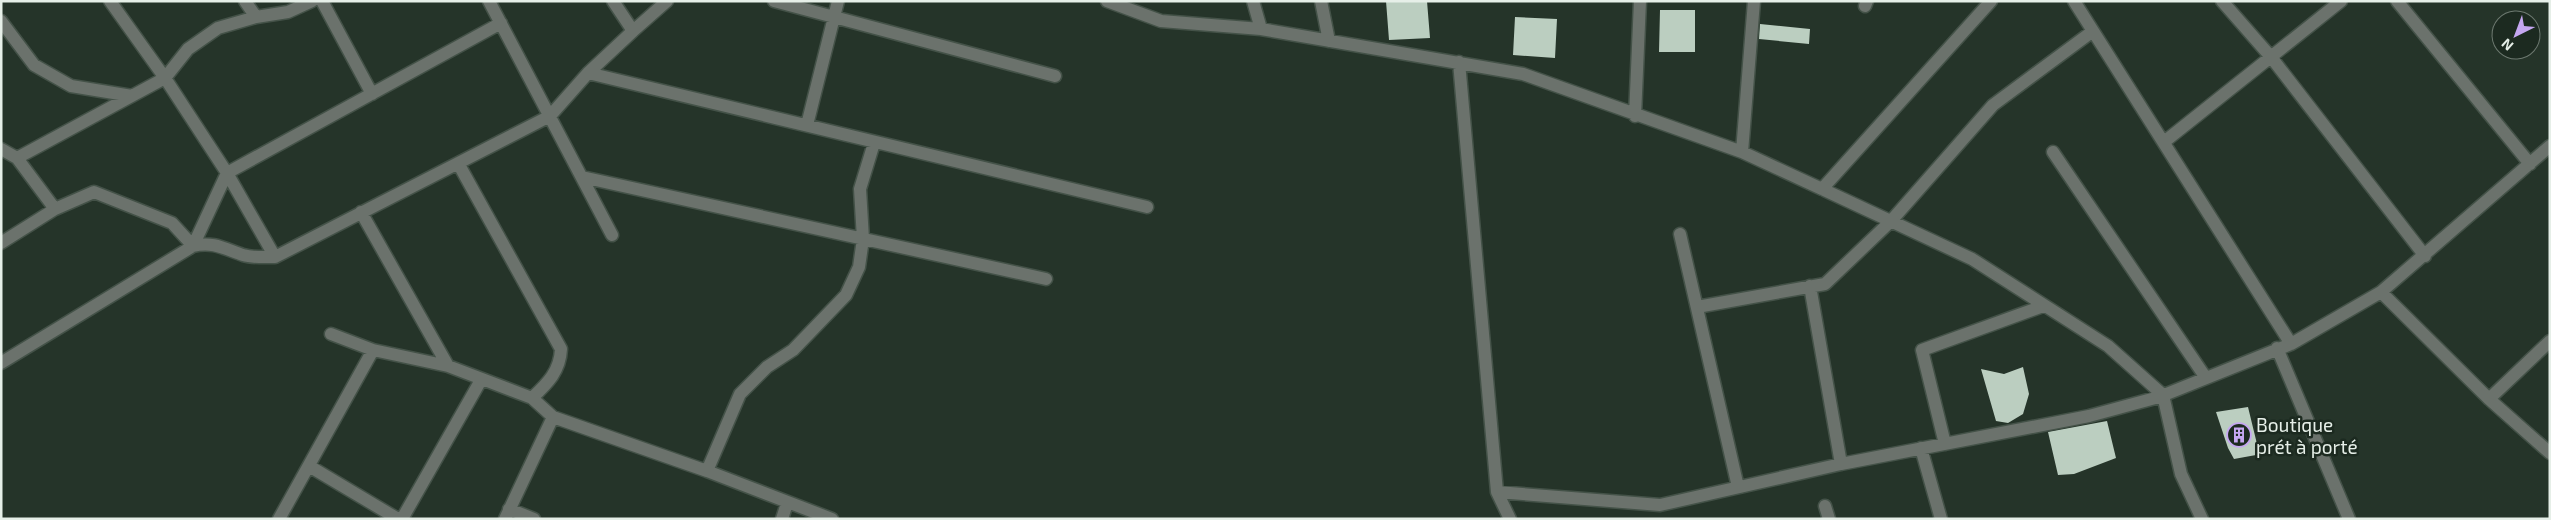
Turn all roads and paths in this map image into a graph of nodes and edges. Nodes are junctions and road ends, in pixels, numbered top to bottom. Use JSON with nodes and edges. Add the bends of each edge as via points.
{"nodes":[{"id":1,"x":110,"y":1,"type":"edge"},
{"id":2,"x":245,"y":1,"type":"edge"},
{"id":3,"x":312,"y":1,"type":"edge"},
{"id":4,"x":322,"y":1,"type":"edge"},
{"id":5,"x":489,"y":1,"type":"edge"},
{"id":6,"x":613,"y":1,"type":"edge"},
{"id":7,"x":667,"y":1,"type":"edge"},
{"id":8,"x":774,"y":1,"type":"edge"},
{"id":9,"x":838,"y":1,"type":"edge"},
{"id":10,"x":1106,"y":1,"type":"edge"},
{"id":11,"x":1253,"y":1,"type":"edge"},
{"id":12,"x":1321,"y":1,"type":"edge"},
{"id":13,"x":1640,"y":1,"type":"edge"},
{"id":14,"x":1754,"y":1,"type":"edge"},
{"id":15,"x":1991,"y":1,"type":"edge"},
{"id":16,"x":2074,"y":1,"type":"edge"},
{"id":17,"x":2222,"y":1,"type":"edge"},
{"id":18,"x":2341,"y":1,"type":"edge"},
{"id":19,"x":2397,"y":1,"type":"edge"},
{"id":20,"x":256,"y":17,"type":"junction"},
{"id":21,"x":835,"y":17,"type":"junction"},
{"id":22,"x":1,"y":21,"type":"edge"},
{"id":23,"x":501,"y":23,"type":"junction"},
{"id":24,"x":1262,"y":29,"type":"junction"},
{"id":25,"x":632,"y":31,"type":"junction"},
{"id":26,"x":2093,"y":31,"type":"junction"},
{"id":27,"x":1329,"y":40,"type":"junction"},
{"id":28,"x":2271,"y":57,"type":"junction"},
{"id":29,"x":1459,"y":62,"type":"junction"},
{"id":30,"x":588,"y":73,"type":"junction"},
{"id":31,"x":1055,"y":76,"type":"dead end"},
{"id":32,"x":165,"y":78,"type":"junction"},
{"id":33,"x":372,"y":94,"type":"junction"},
{"id":34,"x":132,"y":96,"type":"junction"},
{"id":35,"x":550,"y":116,"type":"junction"},
{"id":36,"x":1635,"y":116,"type":"junction"},
{"id":37,"x":807,"y":125,"type":"junction"},
{"id":38,"x":2164,"y":142,"type":"junction"},
{"id":39,"x":874,"y":143,"type":"junction"},
{"id":40,"x":2550,"y":146,"type":"edge"},
{"id":41,"x":1,"y":149,"type":"edge"},
{"id":42,"x":1742,"y":152,"type":"junction"},
{"id":43,"x":2053,"y":152,"type":"dead end"},
{"id":44,"x":17,"y":158,"type":"junction"},
{"id":45,"x":458,"y":163,"type":"junction"},
{"id":46,"x":2530,"y":164,"type":"junction"},
{"id":47,"x":227,"y":173,"type":"junction"},
{"id":48,"x":582,"y":177,"type":"junction"},
{"id":49,"x":1822,"y":188,"type":"junction"},
{"id":50,"x":1147,"y":207,"type":"dead end"},
{"id":51,"x":55,"y":209,"type":"junction"},
{"id":52,"x":362,"y":212,"type":"junction"},
{"id":53,"x":1891,"y":221,"type":"junction"},
{"id":54,"x":1680,"y":234,"type":"dead end"},
{"id":55,"x":612,"y":235,"type":"dead end"},
{"id":56,"x":863,"y":239,"type":"junction"},
{"id":57,"x":1,"y":243,"type":"edge"},
{"id":58,"x":194,"y":246,"type":"junction"},
{"id":59,"x":275,"y":256,"type":"junction"},
{"id":60,"x":2425,"y":256,"type":"junction"},
{"id":61,"x":1046,"y":279,"type":"dead end"},
{"id":62,"x":1810,"y":286,"type":"junction"},
{"id":63,"x":2380,"y":292,"type":"junction"},
{"id":64,"x":2043,"y":306,"type":"junction"},
{"id":65,"x":1697,"y":307,"type":"junction"},
{"id":66,"x":332,"y":334,"type":"dead end"},
{"id":67,"x":2550,"y":341,"type":"edge"},
{"id":68,"x":2291,"y":344,"type":"junction"},
{"id":69,"x":2277,"y":348,"type":"junction"},
{"id":70,"x":373,"y":350,"type":"junction"},
{"id":71,"x":1,"y":363,"type":"edge"},
{"id":72,"x":448,"y":366,"type":"junction"},
{"id":73,"x":2206,"y":378,"type":"junction"},
{"id":74,"x":481,"y":380,"type":"junction"},
{"id":75,"x":2163,"y":395,"type":"junction"},
{"id":76,"x":532,"y":398,"type":"junction"},
{"id":77,"x":2489,"y":399,"type":"junction"},
{"id":78,"x":553,"y":417,"type":"junction"},
{"id":79,"x":1945,"y":444,"type":"junction"},
{"id":80,"x":1921,"y":448,"type":"junction"},
{"id":81,"x":2550,"y":453,"type":"edge"},
{"id":82,"x":1841,"y":464,"type":"junction"},
{"id":83,"x":309,"y":466,"type":"junction"},
{"id":84,"x":707,"y":471,"type":"junction"},
{"id":85,"x":1738,"y":487,"type":"junction"},
{"id":86,"x":1497,"y":492,"type":"junction"},
{"id":87,"x":787,"y":502,"type":"junction"},
{"id":88,"x":507,"y":514,"type":"edge"},
{"id":89,"x":279,"y":519,"type":"edge"},
{"id":90,"x":398,"y":519,"type":"edge"},
{"id":91,"x":402,"y":519,"type":"edge"},
{"id":92,"x":534,"y":519,"type":"edge"},
{"id":93,"x":782,"y":519,"type":"edge"},
{"id":94,"x":832,"y":519,"type":"edge"},
{"id":95,"x":1510,"y":519,"type":"edge"},
{"id":96,"x":1941,"y":519,"type":"edge"},
{"id":97,"x":2202,"y":519,"type":"edge"},
{"id":98,"x":2349,"y":519,"type":"edge"}],
"edges":[{"from":1,"to":32,"type":"street"},
{"from":2,"to":20,"type":"street"},
{"from":3,"to":20,"type":"street","via":[[288,12]]},
{"from":4,"to":33,"type":"street"},
{"from":5,"to":23,"type":"street"},
{"from":6,"to":25,"type":"street"},
{"from":7,"to":25,"type":"street"},
{"from":8,"to":21,"type":"street"},
{"from":9,"to":21,"type":"street"},
{"from":10,"to":24,"type":"street","via":[[1161,21]]},
{"from":11,"to":24,"type":"street"},
{"from":12,"to":27,"type":"street"},
{"from":13,"to":36,"type":"street"},
{"from":14,"to":42,"type":"street"},
{"from":15,"to":49,"type":"street"},
{"from":16,"to":26,"type":"street"},
{"from":17,"to":28,"type":"street"},
{"from":18,"to":28,"type":"street"},
{"from":19,"to":46,"type":"street"},
{"from":20,"to":32,"type":"street","via":[[218,28],[188,49]]},
{"from":21,"to":31,"type":"street"},
{"from":21,"to":37,"type":"street"},
{"from":22,"to":34,"type":"street","via":[[34,65],[71,86]]},
{"from":23,"to":33,"type":"street"},
{"from":23,"to":35,"type":"street"},
{"from":24,"to":27,"type":"street"},
{"from":25,"to":30,"type":"street"},
{"from":26,"to":38,"type":"street"},
{"from":26,"to":53,"type":"street","via":[[1993,105]]},
{"from":27,"to":29,"type":"street"},
{"from":28,"to":38,"type":"street"},
{"from":28,"to":60,"type":"street"},
{"from":29,"to":36,"type":"street","via":[[1523,74]]},
{"from":29,"to":86,"type":"street"},
{"from":30,"to":35,"type":"street"},
{"from":30,"to":37,"type":"street"},
{"from":32,"to":34,"type":"street"},
{"from":32,"to":47,"type":"street"},
{"from":33,"to":47,"type":"street"},
{"from":34,"to":44,"type":"street"},
{"from":35,"to":45,"type":"street"},
{"from":35,"to":48,"type":"street"},
{"from":36,"to":42,"type":"street"},
{"from":37,"to":39,"type":"street"},
{"from":38,"to":68,"type":"street"},
{"from":39,"to":50,"type":"street"},
{"from":39,"to":56,"type":"street","via":[[860,189]]},
{"from":40,"to":46,"type":"street"},
{"from":41,"to":44,"type":"street"},
{"from":42,"to":49,"type":"street"},
{"from":43,"to":73,"type":"street"},
{"from":44,"to":51,"type":"street"},
{"from":45,"to":52,"type":"street"},
{"from":45,"to":76,"type":"street","via":[[561,349],[561,363],[550,381]]},
{"from":46,"to":60,"type":"street"},
{"from":47,"to":58,"type":"street"},
{"from":47,"to":59,"type":"street"},
{"from":48,"to":55,"type":"street"},
{"from":48,"to":56,"type":"street"},
{"from":49,"to":53,"type":"street"},
{"from":51,"to":57,"type":"street"},
{"from":51,"to":58,"type":"street","via":[[94,192],[172,223]]},
{"from":52,"to":59,"type":"street"},
{"from":52,"to":72,"type":"street"},
{"from":53,"to":62,"type":"street","via":[[1825,284]]},
{"from":53,"to":64,"type":"street","via":[[1972,260]]},
{"from":54,"to":65,"type":"street"},
{"from":56,"to":61,"type":"street"},
{"from":56,"to":84,"type":"street","via":[[859,267],[846,295],[793,350],[767,367],[740,394]]},
{"from":58,"to":59,"type":"street","via":[[205,243],[245,256]]},
{"from":58,"to":71,"type":"street"},
{"from":60,"to":63,"type":"street"},
{"from":62,"to":65,"type":"street"},
{"from":62,"to":82,"type":"street"},
{"from":63,"to":68,"type":"street"},
{"from":63,"to":77,"type":"street"},
{"from":64,"to":75,"type":"street","via":[[2108,346]]},
{"from":64,"to":79,"type":"street","via":[[1922,350]]},
{"from":65,"to":85,"type":"street"},
{"from":66,"to":70,"type":"street"},
{"from":67,"to":77,"type":"street"},
{"from":68,"to":69,"type":"street"},
{"from":69,"to":73,"type":"street"},
{"from":69,"to":98,"type":"street"},
{"from":70,"to":72,"type":"street"},
{"from":70,"to":83,"type":"street"},
{"from":72,"to":74,"type":"street"},
{"from":73,"to":75,"type":"street"},
{"from":74,"to":76,"type":"street"},
{"from":74,"to":91,"type":"street"},
{"from":75,"to":79,"type":"street","via":[[2089,416]]},
{"from":75,"to":97,"type":"street","via":[[2181,474]]},
{"from":76,"to":78,"type":"street"},
{"from":77,"to":81,"type":"street"},
{"from":78,"to":84,"type":"street"},
{"from":78,"to":88,"type":"street"},
{"from":79,"to":80,"type":"street"},
{"from":80,"to":82,"type":"street"},
{"from":80,"to":96,"type":"street"},
{"from":82,"to":85,"type":"street"},
{"from":83,"to":89,"type":"street"},
{"from":83,"to":90,"type":"street"},
{"from":84,"to":87,"type":"street"},
{"from":85,"to":86,"type":"street","via":[[1660,505]]},
{"from":86,"to":95,"type":"street"},
{"from":87,"to":93,"type":"street"},
{"from":87,"to":94,"type":"street"},
{"from":88,"to":92,"type":"street"}]}
